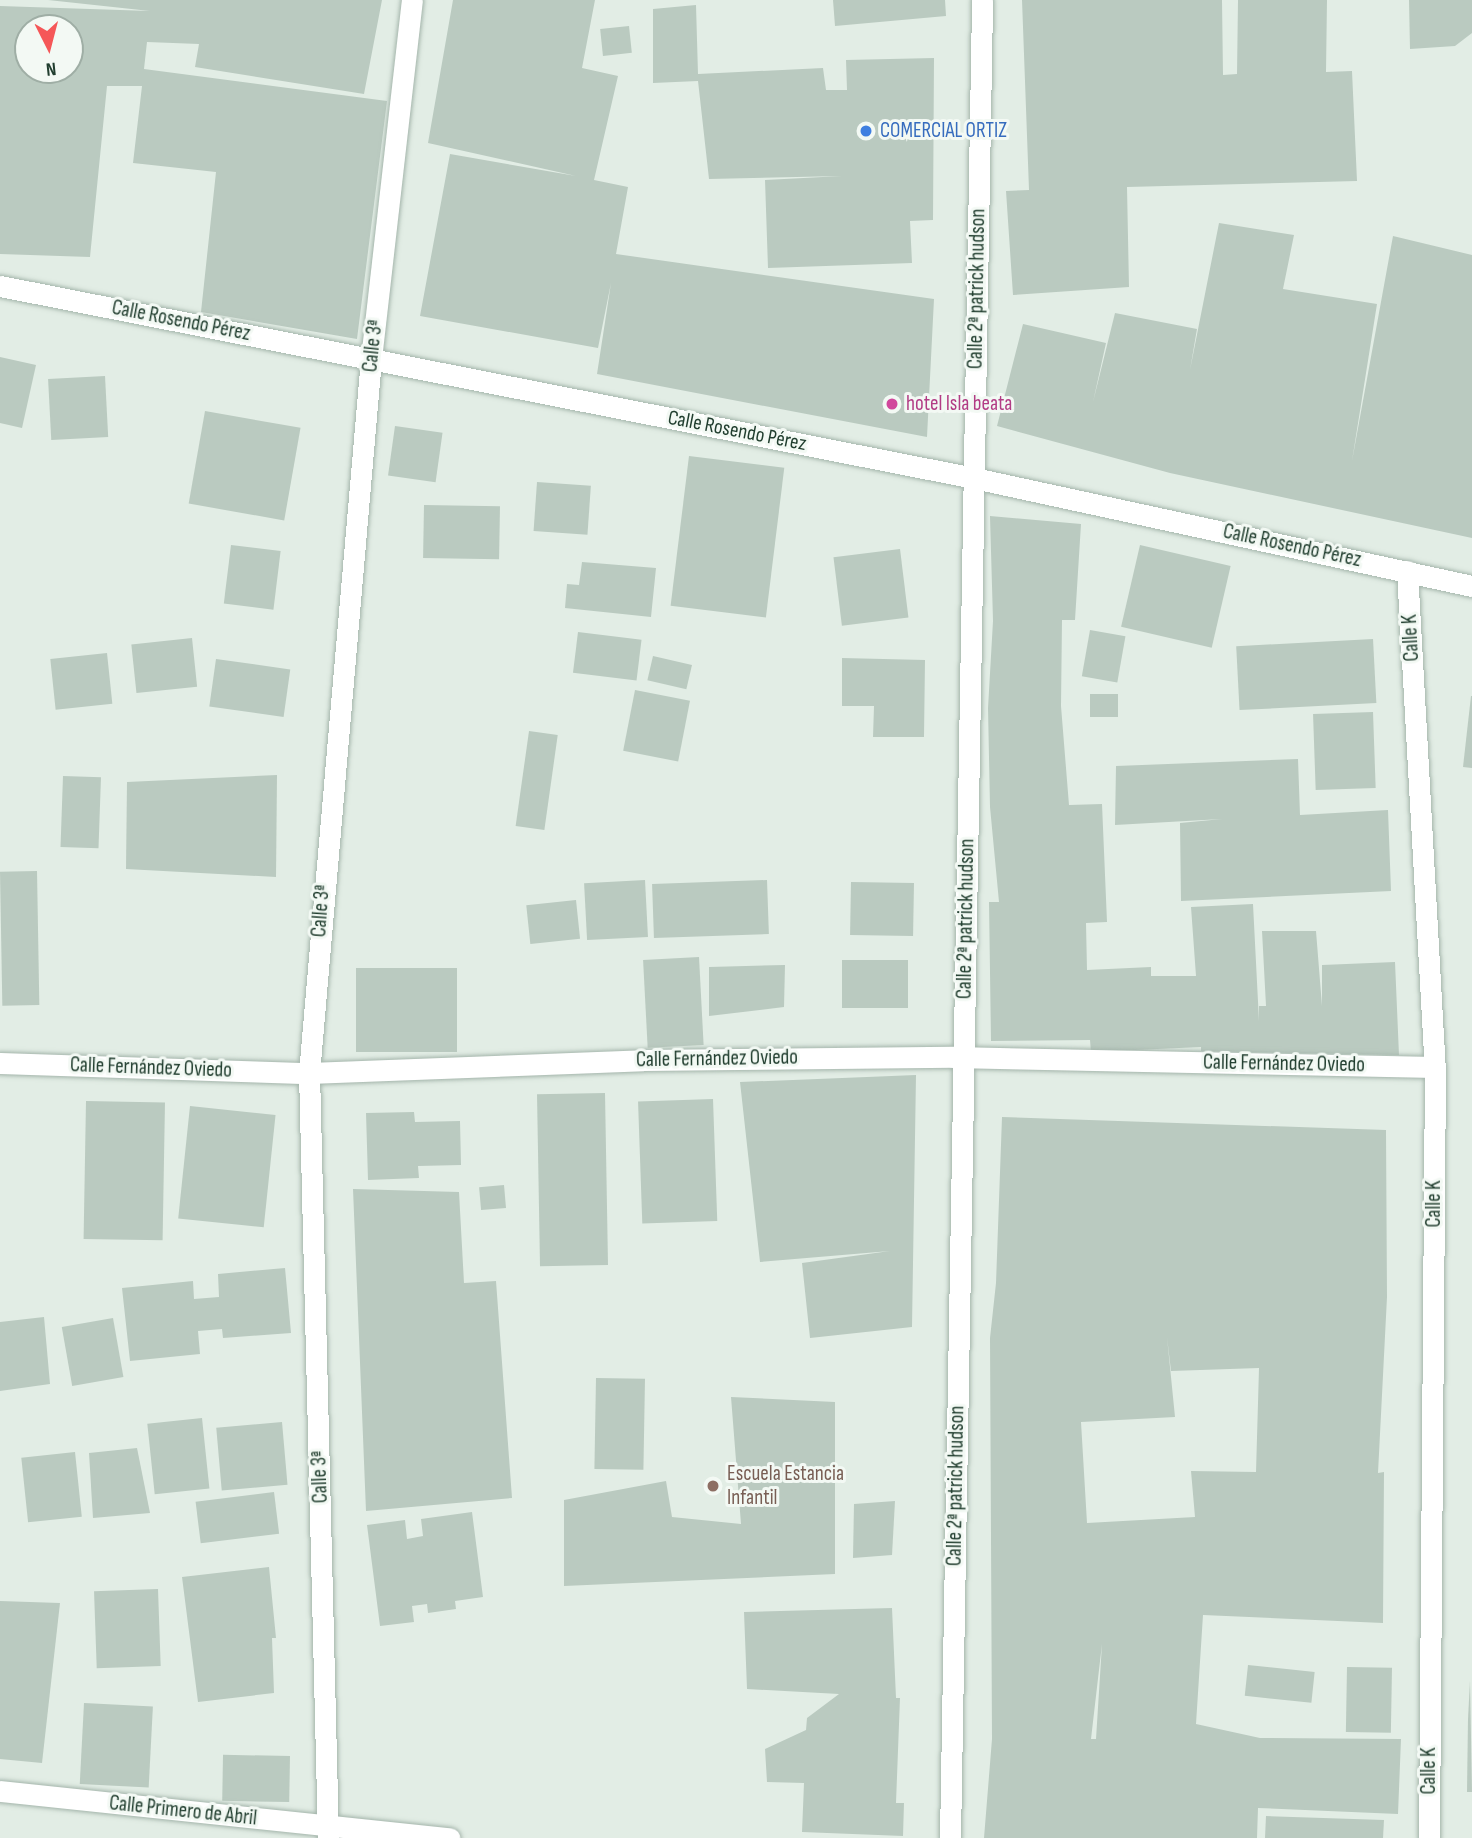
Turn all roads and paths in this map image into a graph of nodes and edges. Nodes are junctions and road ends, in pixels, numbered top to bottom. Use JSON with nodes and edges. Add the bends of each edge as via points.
{"nodes":[{"id":1,"x":412,"y":0,"type":"edge"},
{"id":2,"x":982,"y":0,"type":"edge"},
{"id":3,"x":0,"y":286,"type":"edge"},
{"id":4,"x":371,"y":359,"type":"junction"},
{"id":5,"x":974,"y":478,"type":"junction"},
{"id":6,"x":1407,"y":571,"type":"junction"},
{"id":7,"x":1472,"y":586,"type":"edge"},
{"id":8,"x":964,"y":1058,"type":"junction"},
{"id":9,"x":0,"y":1063,"type":"edge"},
{"id":10,"x":1435,"y":1068,"type":"junction"},
{"id":11,"x":309,"y":1073,"type":"junction"},
{"id":12,"x":0,"y":1791,"type":"edge"},
{"id":13,"x":328,"y":1832,"type":"edge"},
{"id":14,"x":450,"y":1838,"type":"edge"},
{"id":15,"x":950,"y":1838,"type":"edge"},
{"id":16,"x":1429,"y":1838,"type":"edge"}],
"edges":[{"from":1,"to":4,"type":"street","name":"Calle 3ª"},
{"from":2,"to":5,"type":"street","name":"Calle 2ª patrick hudson"},
{"from":3,"to":4,"type":"street","name":"Calle Rosendo Pérez"},
{"from":4,"to":5,"type":"street","name":"Calle Rosendo Pérez"},
{"from":4,"to":11,"type":"street","name":"Calle 3ª"},
{"from":5,"to":6,"type":"street","name":"Calle Rosendo Pérez"},
{"from":5,"to":8,"type":"street","name":"Calle 2ª patrick hudson"},
{"from":6,"to":7,"type":"street","name":"Calle Rosendo Pérez"},
{"from":6,"to":10,"type":"street","name":"Calle K"},
{"from":8,"to":10,"type":"street","name":"Calle Fernández Oviedo"},
{"from":8,"to":11,"type":"street","name":"Calle Fernández Oviedo","via":[[643,1060]]},
{"from":8,"to":15,"type":"street","name":"Calle 2ª patrick hudson"},
{"from":9,"to":11,"type":"street","name":"Calle Fernández Oviedo"},
{"from":10,"to":16,"type":"street","name":"Calle K"},
{"from":11,"to":13,"type":"street","name":"Calle 3ª"},
{"from":12,"to":13,"type":"street","name":"Calle Primero de Abril"},
{"from":13,"to":14,"type":"street","name":"Calle Primero de Abril"}]}
